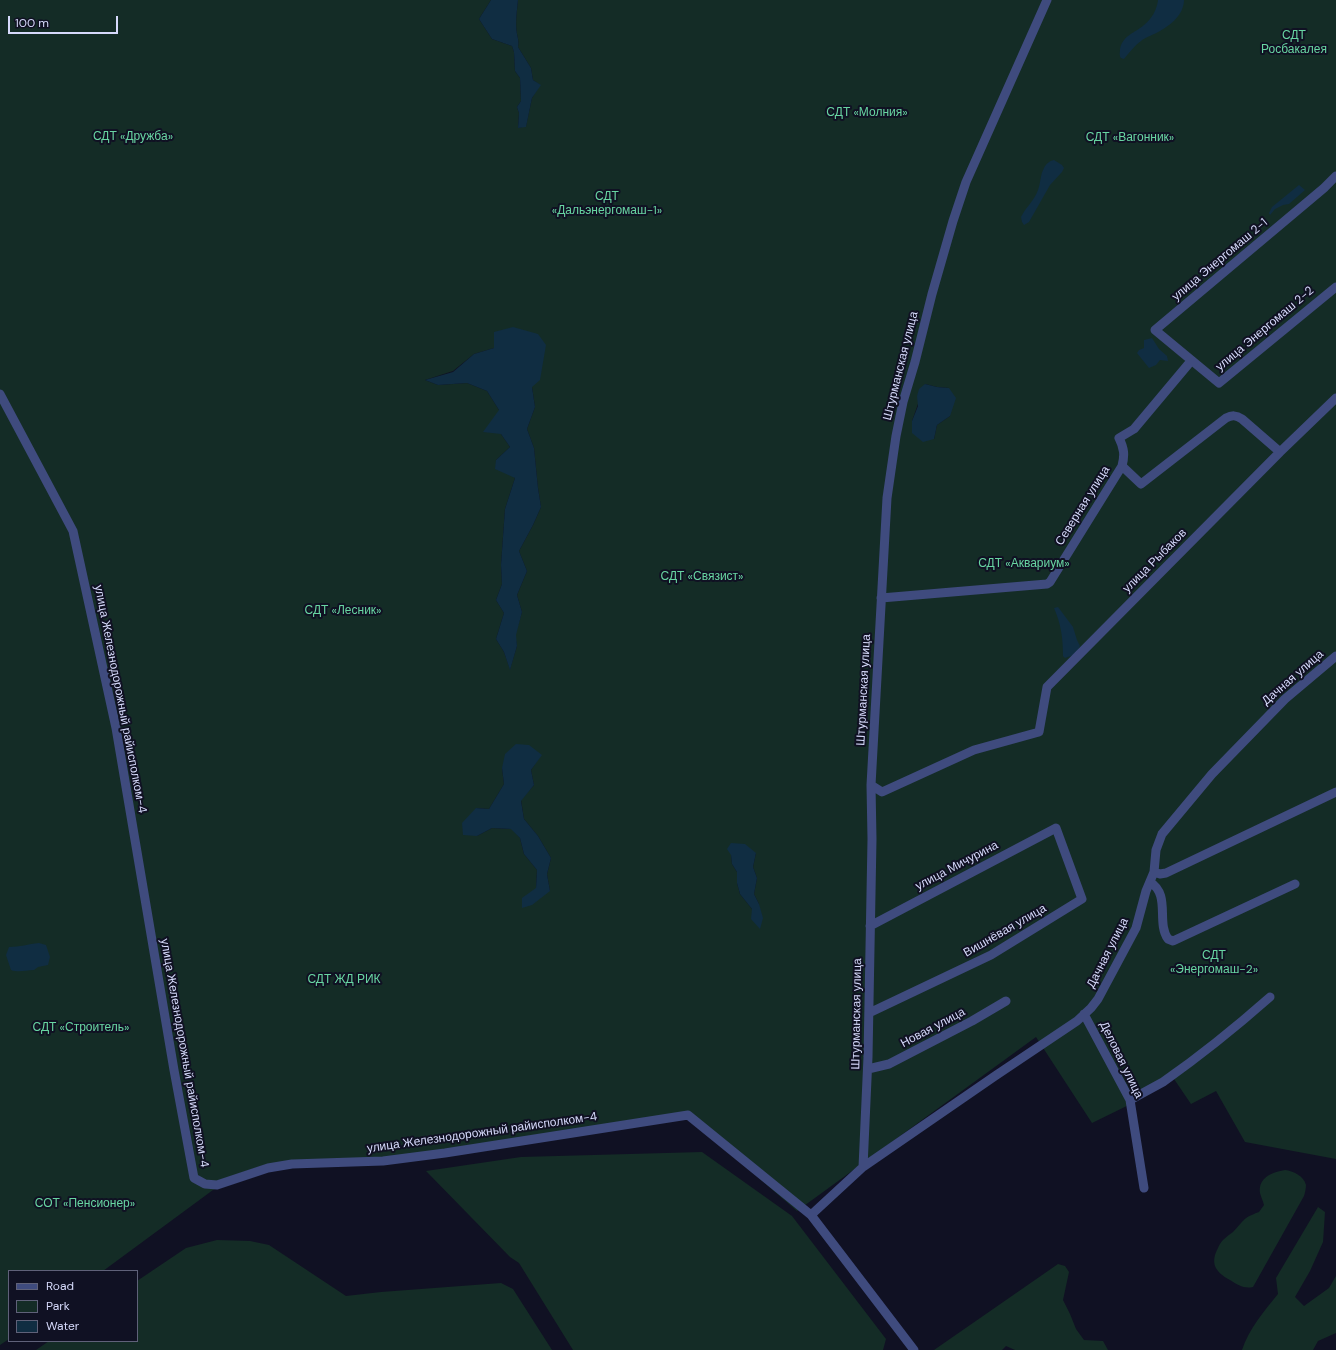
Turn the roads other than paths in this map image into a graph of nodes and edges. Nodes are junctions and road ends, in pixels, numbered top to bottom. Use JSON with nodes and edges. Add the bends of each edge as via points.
{"nodes":[{"id":1,"x":1047,"y":0,"type":"edge"},
{"id":2,"x":1336,"y":176,"type":"edge"},
{"id":3,"x":1336,"y":287,"type":"edge"},
{"id":4,"x":1191,"y":361,"type":"junction"},
{"id":5,"x":0,"y":394,"type":"edge"},
{"id":6,"x":1336,"y":398,"type":"edge"},
{"id":7,"x":1280,"y":452,"type":"junction"},
{"id":8,"x":1122,"y":466,"type":"junction"},
{"id":9,"x":881,"y":598,"type":"junction"},
{"id":10,"x":1336,"y":656,"type":"edge"},
{"id":11,"x":871,"y":784,"type":"junction"},
{"id":12,"x":1336,"y":792,"type":"edge"},
{"id":13,"x":1056,"y":828,"type":"joint"},
{"id":14,"x":1154,"y":872,"type":"junction"},
{"id":15,"x":1150,"y":882,"type":"junction"},
{"id":16,"x":1295,"y":884,"type":"dead end"},
{"id":17,"x":870,"y":926,"type":"junction"},
{"id":18,"x":1270,"y":997,"type":"dead end"},
{"id":19,"x":1006,"y":1001,"type":"dead end"},
{"id":20,"x":869,"y":1013,"type":"junction"},
{"id":21,"x":1084,"y":1014,"type":"junction"},
{"id":22,"x":868,"y":1069,"type":"junction"},
{"id":23,"x":1130,"y":1100,"type":"junction"},
{"id":24,"x":863,"y":1167,"type":"junction"},
{"id":25,"x":1144,"y":1188,"type":"dead end"},
{"id":26,"x":811,"y":1215,"type":"junction"},
{"id":27,"x":914,"y":1350,"type":"edge"}],
"edges":[{"from":1,"to":9,"type":"street","name":"Штурманская улица","via":[[966,182],[932,294],[896,436],[887,498]]},
{"from":2,"to":4,"type":"street","name":"улица Энергомаш 2-1","via":[[1155,330]]},
{"from":3,"to":4,"type":"street","name":"улица Энергомаш 2-2","via":[[1219,383]]},
{"from":4,"to":8,"type":"street","name":"Северная улица","via":[[1134,429],[1119,438],[1124,458]]},
{"from":5,"to":26,"type":"street","name":"улица Железнодорожный райисполком-4","via":[[73,531],[116,728],[194,1178],[205,1184],[217,1185],[292,1164],[383,1161],[688,1115]]},
{"from":6,"to":7,"type":"street","name":"улица Рыбаков"},
{"from":7,"to":8,"type":"street","via":[[1242,419],[1231,416],[1141,484]]},
{"from":7,"to":11,"type":"street","name":"улица Рыбаков","via":[[1047,687],[1039,732],[974,750],[882,792]]},
{"from":8,"to":9,"type":"street","name":"Северная улица","via":[[1048,583]]},
{"from":9,"to":11,"type":"street","name":"Штурманская улица"},
{"from":10,"to":14,"type":"street","name":"Дачная улица","via":[[1285,699],[1212,774],[1159,838]]},
{"from":11,"to":17,"type":"street","name":"Штурманская улица"},
{"from":12,"to":14,"type":"street","via":[[1166,873]]},
{"from":13,"to":17,"type":"street","name":"улица Мичурина"},
{"from":13,"to":20,"type":"street","name":"Вишнёвая улица","via":[[1082,899],[991,955]]},
{"from":14,"to":15,"type":"street","name":"Дачная улица"},
{"from":15,"to":16,"type":"street","via":[[1161,894],[1165,934],[1168,939],[1173,940]]},
{"from":15,"to":21,"type":"street","name":"Дачная улица","via":[[1136,928],[1098,999]]},
{"from":17,"to":20,"type":"street","name":"Штурманская улица"},
{"from":18,"to":23,"type":"street","via":[[1191,1062]]},
{"from":19,"to":22,"type":"street","name":"Новая улица","via":[[889,1064]]},
{"from":20,"to":22,"type":"street","name":"Штурманская улица"},
{"from":21,"to":23,"type":"street","name":"Деловая улица"},
{"from":21,"to":24,"type":"street","name":"Дачная улица"},
{"from":22,"to":24,"type":"street","name":"Штурманская улица"},
{"from":23,"to":25,"type":"street","name":"Деловая улица"},
{"from":24,"to":26,"type":"street"},
{"from":26,"to":27,"type":"street"}]}
